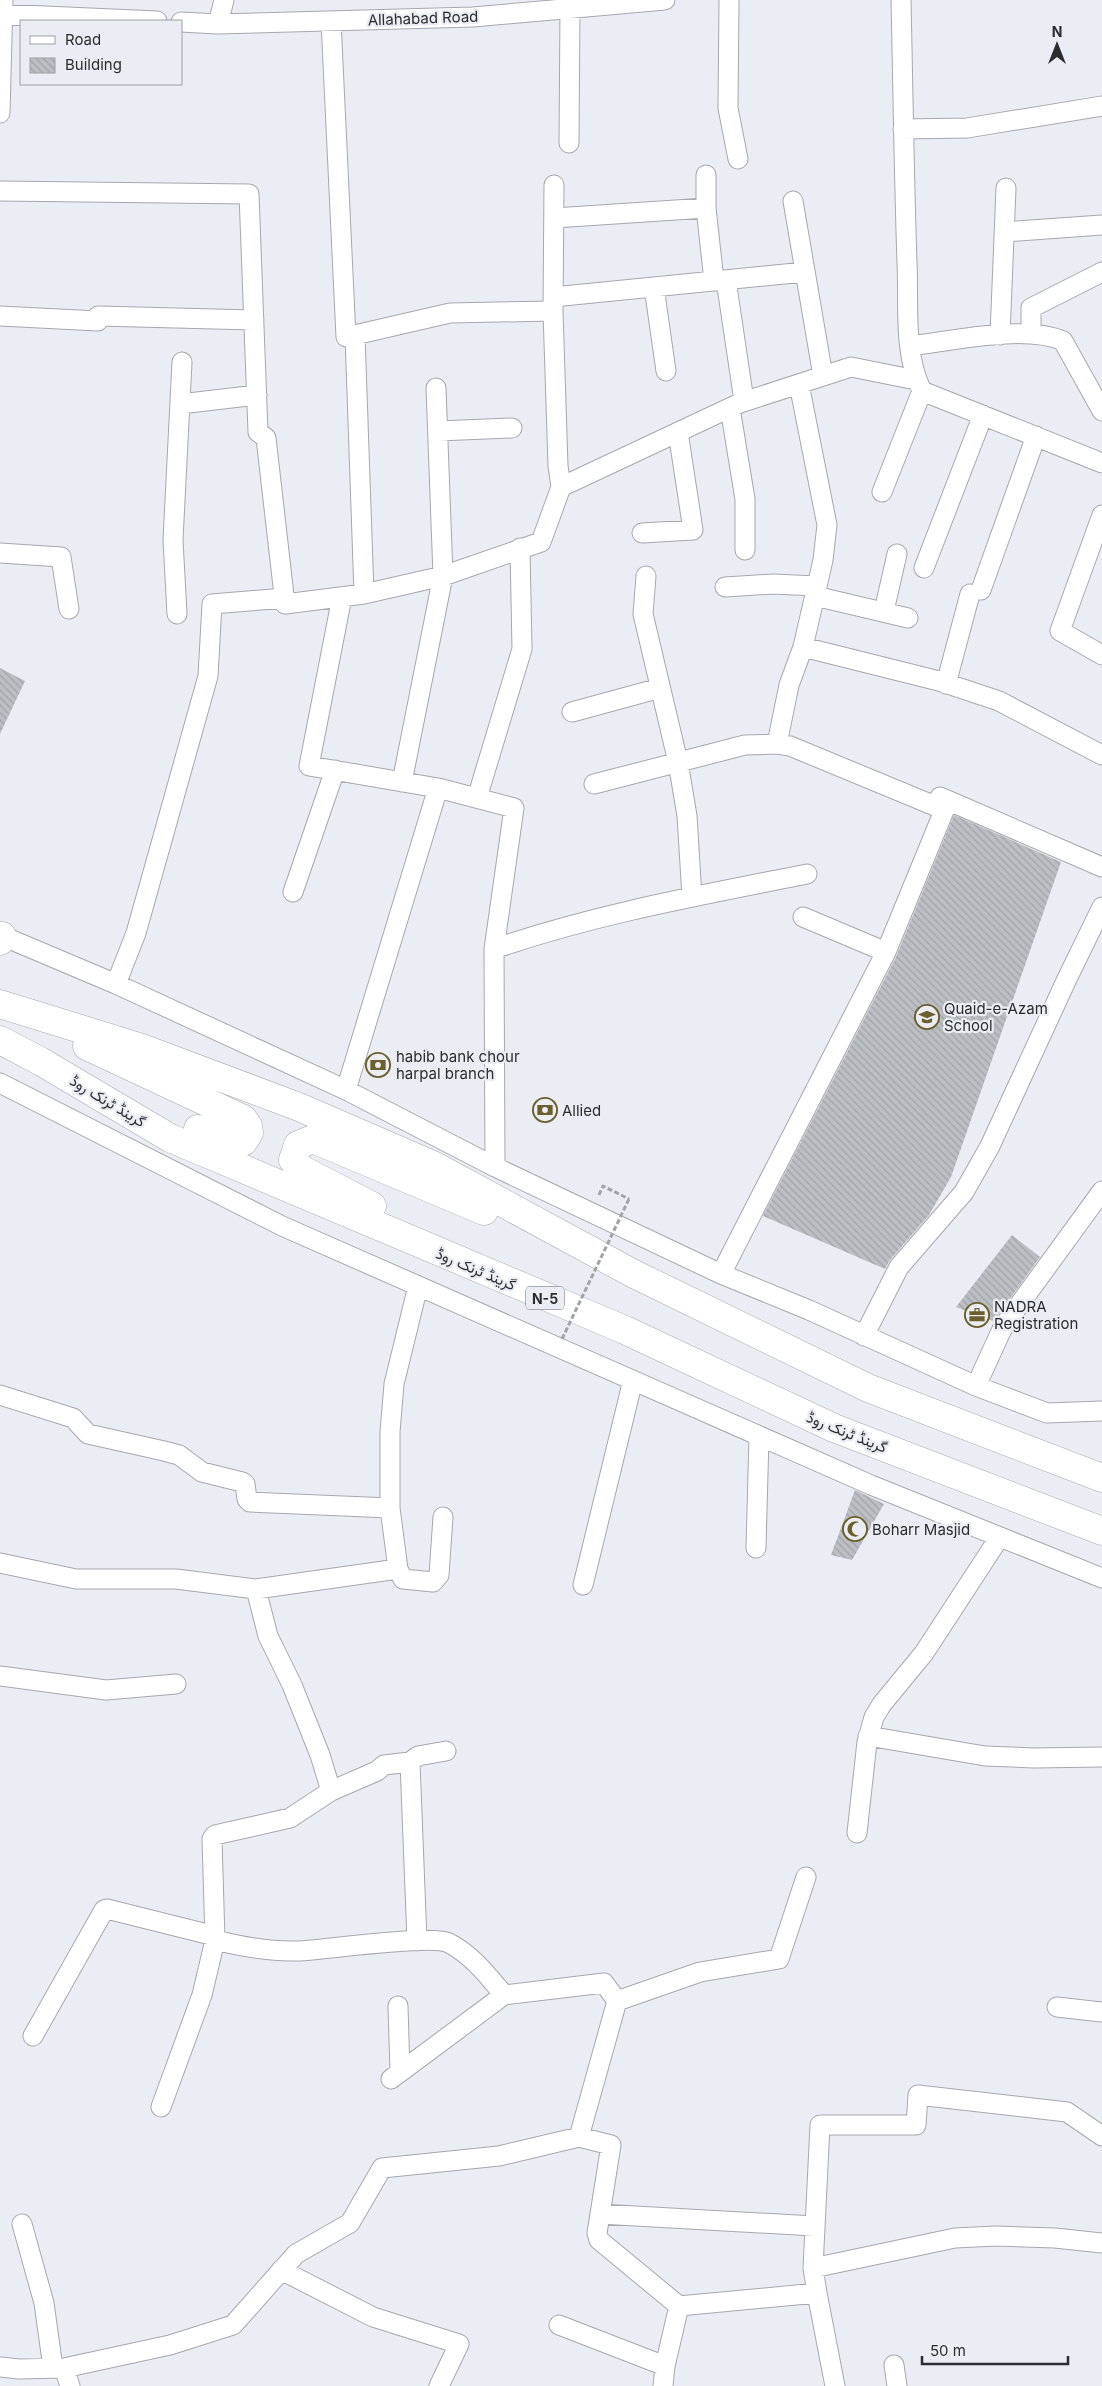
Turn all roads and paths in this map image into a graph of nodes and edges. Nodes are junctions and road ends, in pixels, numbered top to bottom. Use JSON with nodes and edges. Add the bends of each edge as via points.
{"nodes":[{"id":1,"x":224,"y":0,"type":"edge"},
{"id":2,"x":665,"y":0,"type":"edge"},
{"id":3,"x":729,"y":0,"type":"edge"},
{"id":4,"x":901,"y":0,"type":"edge"},
{"id":5,"x":570,"y":8,"type":"junction"},
{"id":6,"x":472,"y":9,"type":"edge"},
{"id":7,"x":2,"y":10,"type":"edge"},
{"id":8,"x":143,"y":20,"type":"edge"},
{"id":9,"x":332,"y":21,"type":"junction"},
{"id":10,"x":182,"y":22,"type":"edge"},
{"id":11,"x":218,"y":24,"type":"junction"},
{"id":12,"x":1102,"y":106,"type":"edge"},
{"id":13,"x":0,"y":113,"type":"edge"},
{"id":14,"x":903,"y":129,"type":"junction"},
{"id":15,"x":568,"y":143,"type":"dead end"},
{"id":16,"x":738,"y":160,"type":"dead end"},
{"id":17,"x":706,"y":175,"type":"dead end"},
{"id":18,"x":554,"y":185,"type":"dead end"},
{"id":19,"x":1006,"y":188,"type":"dead end"},
{"id":20,"x":0,"y":191,"type":"edge"},
{"id":21,"x":793,"y":201,"type":"dead end"},
{"id":22,"x":706,"y":208,"type":"junction"},
{"id":23,"x":554,"y":218,"type":"junction"},
{"id":24,"x":1102,"y":225,"type":"edge"},
{"id":25,"x":1004,"y":232,"type":"junction"},
{"id":26,"x":805,"y":272,"type":"junction"},
{"id":27,"x":1102,"y":272,"type":"edge"},
{"id":28,"x":720,"y":280,"type":"junction"},
{"id":29,"x":654,"y":287,"type":"junction"},
{"id":30,"x":553,"y":304,"type":"junction"},
{"id":31,"x":0,"y":316,"type":"edge"},
{"id":32,"x":254,"y":320,"type":"junction"},
{"id":33,"x":1031,"y":334,"type":"junction"},
{"id":34,"x":1000,"y":335,"type":"junction"},
{"id":35,"x":355,"y":336,"type":"junction"},
{"id":36,"x":910,"y":346,"type":"junction"},
{"id":37,"x":182,"y":362,"type":"dead end"},
{"id":38,"x":666,"y":371,"type":"dead end"},
{"id":39,"x":1102,"y":375,"type":"edge"},
{"id":40,"x":823,"y":376,"type":"junction"},
{"id":41,"x":1083,"y":377,"type":"junction"},
{"id":42,"x":799,"y":384,"type":"junction"},
{"id":43,"x":919,"y":385,"type":"junction"},
{"id":44,"x":436,"y":388,"type":"dead end"},
{"id":45,"x":257,"y":395,"type":"junction"},
{"id":46,"x":180,"y":404,"type":"junction"},
{"id":47,"x":737,"y":404,"type":"junction"},
{"id":48,"x":1102,"y":411,"type":"edge"},
{"id":49,"x":983,"y":415,"type":"junction"},
{"id":50,"x":512,"y":428,"type":"dead end"},
{"id":51,"x":438,"y":431,"type":"junction"},
{"id":52,"x":678,"y":432,"type":"junction"},
{"id":53,"x":1036,"y":436,"type":"junction"},
{"id":54,"x":1102,"y":463,"type":"edge"},
{"id":55,"x":561,"y":487,"type":"junction"},
{"id":56,"x":882,"y":492,"type":"dead end"},
{"id":57,"x":1102,"y":515,"type":"edge"},
{"id":58,"x":642,"y":533,"type":"dead end"},
{"id":59,"x":520,"y":548,"type":"junction"},
{"id":60,"x":745,"y":550,"type":"dead end"},
{"id":61,"x":0,"y":553,"type":"edge"},
{"id":62,"x":897,"y":554,"type":"dead end"},
{"id":63,"x":924,"y":568,"type":"dead end"},
{"id":64,"x":443,"y":576,"type":"junction"},
{"id":65,"x":646,"y":576,"type":"dead end"},
{"id":66,"x":725,"y":587,"type":"dead end"},
{"id":67,"x":816,"y":591,"type":"junction"},
{"id":68,"x":364,"y":594,"type":"junction"},
{"id":69,"x":342,"y":597,"type":"junction"},
{"id":70,"x":285,"y":601,"type":"junction"},
{"id":71,"x":69,"y":609,"type":"dead end"},
{"id":72,"x":884,"y":611,"type":"junction"},
{"id":73,"x":177,"y":614,"type":"dead end"},
{"id":74,"x":908,"y":618,"type":"dead end"},
{"id":75,"x":803,"y":647,"type":"junction"},
{"id":76,"x":1102,"y":655,"type":"edge"},
{"id":77,"x":946,"y":684,"type":"junction"},
{"id":78,"x":660,"y":688,"type":"junction"},
{"id":79,"x":572,"y":712,"type":"dead end"},
{"id":80,"x":777,"y":744,"type":"junction"},
{"id":81,"x":1102,"y":755,"type":"edge"},
{"id":82,"x":678,"y":762,"type":"junction"},
{"id":83,"x":335,"y":770,"type":"junction"},
{"id":84,"x":402,"y":782,"type":"junction"},
{"id":85,"x":594,"y":784,"type":"dead end"},
{"id":86,"x":438,"y":788,"type":"junction"},
{"id":87,"x":477,"y":798,"type":"junction"},
{"id":88,"x":948,"y":801,"type":"junction"},
{"id":89,"x":1102,"y":867,"type":"edge"},
{"id":90,"x":807,"y":874,"type":"dead end"},
{"id":91,"x":294,"y":892,"type":"dead end"},
{"id":92,"x":692,"y":897,"type":"junction"},
{"id":93,"x":1102,"y":907,"type":"edge"},
{"id":94,"x":803,"y":917,"type":"dead end"},
{"id":95,"x":1,"y":937,"type":"edge"},
{"id":96,"x":494,"y":949,"type":"junction"},
{"id":97,"x":886,"y":952,"type":"junction"},
{"id":98,"x":116,"y":984,"type":"junction"},
{"id":99,"x":0,"y":1004,"type":"edge"},
{"id":100,"x":1,"y":1044,"type":"edge"},
{"id":101,"x":40,"y":1061,"type":"junction"},
{"id":102,"x":0,"y":1082,"type":"edge"},
{"id":103,"x":346,"y":1090,"type":"junction"},
{"id":104,"x":495,"y":1167,"type":"junction"},
{"id":105,"x":603,"y":1186,"type":"dead end"},
{"id":106,"x":1102,"y":1191,"type":"edge"},
{"id":107,"x":634,"y":1274,"type":"junction"},
{"id":108,"x":721,"y":1274,"type":"junction"},
{"id":109,"x":418,"y":1286,"type":"junction"},
{"id":110,"x":625,"y":1330,"type":"junction"},
{"id":111,"x":864,"y":1336,"type":"junction"},
{"id":112,"x":562,"y":1339,"type":"dead end"},
{"id":113,"x":632,"y":1380,"type":"junction"},
{"id":114,"x":976,"y":1386,"type":"junction"},
{"id":115,"x":0,"y":1395,"type":"edge"},
{"id":116,"x":1102,"y":1411,"type":"edge"},
{"id":117,"x":759,"y":1436,"type":"junction"},
{"id":118,"x":1102,"y":1478,"type":"edge"},
{"id":119,"x":390,"y":1508,"type":"junction"},
{"id":120,"x":444,"y":1517,"type":"dead end"},
{"id":121,"x":1102,"y":1531,"type":"edge"},
{"id":122,"x":999,"y":1538,"type":"junction"},
{"id":123,"x":756,"y":1548,"type":"dead end"},
{"id":124,"x":0,"y":1563,"type":"edge"},
{"id":125,"x":398,"y":1569,"type":"junction"},
{"id":126,"x":1102,"y":1578,"type":"edge"},
{"id":127,"x":583,"y":1585,"type":"dead end"},
{"id":128,"x":256,"y":1588,"type":"junction"},
{"id":129,"x":0,"y":1676,"type":"edge"},
{"id":130,"x":176,"y":1684,"type":"dead end"},
{"id":131,"x":868,"y":1736,"type":"junction"},
{"id":132,"x":446,"y":1751,"type":"dead end"},
{"id":133,"x":1102,"y":1757,"type":"edge"},
{"id":134,"x":410,"y":1762,"type":"junction"},
{"id":135,"x":331,"y":1791,"type":"junction"},
{"id":136,"x":857,"y":1833,"type":"dead end"},
{"id":137,"x":806,"y":1877,"type":"dead end"},
{"id":138,"x":215,"y":1938,"type":"junction"},
{"id":139,"x":417,"y":1941,"type":"junction"},
{"id":140,"x":504,"y":1995,"type":"junction"},
{"id":141,"x":616,"y":2001,"type":"junction"},
{"id":142,"x":398,"y":2006,"type":"dead end"},
{"id":143,"x":1056,"y":2007,"type":"dead end"},
{"id":144,"x":1102,"y":2012,"type":"edge"},
{"id":145,"x":32,"y":2036,"type":"dead end"},
{"id":146,"x":161,"y":2107,"type":"dead end"},
{"id":147,"x":1102,"y":2136,"type":"edge"},
{"id":148,"x":579,"y":2137,"type":"junction"},
{"id":149,"x":600,"y":2214,"type":"junction"},
{"id":150,"x":22,"y":2224,"type":"dead end"},
{"id":151,"x":814,"y":2226,"type":"junction"},
{"id":152,"x":1102,"y":2243,"type":"edge"},
{"id":153,"x":814,"y":2268,"type":"junction"},
{"id":154,"x":281,"y":2270,"type":"junction"},
{"id":155,"x":817,"y":2293,"type":"junction"},
{"id":156,"x":679,"y":2306,"type":"junction"},
{"id":157,"x":558,"y":2326,"type":"dead end"},
{"id":158,"x":894,"y":2365,"type":"dead end"},
{"id":159,"x":665,"y":2366,"type":"junction"},
{"id":160,"x":0,"y":2367,"type":"edge"},
{"id":161,"x":58,"y":2368,"type":"junction"},
{"id":162,"x":70,"y":2386,"type":"edge"},
{"id":163,"x":439,"y":2386,"type":"edge"},
{"id":164,"x":663,"y":2386,"type":"edge"},
{"id":165,"x":835,"y":2386,"type":"edge"},
{"id":166,"x":897,"y":2386,"type":"edge"}],
"edges":[{"from":1,"to":11,"type":"street"},
{"from":2,"to":5,"type":"street","name":"Allahabad Road"},
{"from":3,"to":16,"type":"street","via":[[728,108]]},
{"from":4,"to":14,"type":"street"},
{"from":5,"to":6,"type":"street","name":"Allahabad Road"},
{"from":5,"to":15,"type":"street"},
{"from":6,"to":9,"type":"street","name":"Allahabad Road"},
{"from":7,"to":8,"type":"street"},
{"from":7,"to":13,"type":"street"},
{"from":9,"to":11,"type":"street","name":"Allahabad Road"},
{"from":9,"to":35,"type":"street","via":[[346,338]]},
{"from":10,"to":11,"type":"street","name":"Allahabad Road"},
{"from":12,"to":14,"type":"street","via":[[967,128]]},
{"from":14,"to":36,"type":"street"},
{"from":17,"to":22,"type":"street"},
{"from":18,"to":23,"type":"street"},
{"from":19,"to":25,"type":"street"},
{"from":20,"to":32,"type":"street","via":[[249,194]]},
{"from":21,"to":26,"type":"street"},
{"from":22,"to":23,"type":"street"},
{"from":22,"to":28,"type":"street"},
{"from":23,"to":30,"type":"street"},
{"from":24,"to":25,"type":"street"},
{"from":25,"to":34,"type":"street"},
{"from":26,"to":28,"type":"street"},
{"from":26,"to":40,"type":"street"},
{"from":27,"to":33,"type":"street","via":[[1031,308]]},
{"from":28,"to":29,"type":"street"},
{"from":28,"to":47,"type":"street"},
{"from":29,"to":30,"type":"street"},
{"from":29,"to":38,"type":"street"},
{"from":30,"to":35,"type":"street","via":[[450,313]]},
{"from":30,"to":55,"type":"street"},
{"from":31,"to":32,"type":"street","via":[[98,321],[98,316]]},
{"from":32,"to":45,"type":"street"},
{"from":33,"to":34,"type":"street"},
{"from":33,"to":41,"type":"street","via":[[1063,341]]},
{"from":34,"to":36,"type":"street"},
{"from":35,"to":68,"type":"street"},
{"from":36,"to":43,"type":"street"},
{"from":37,"to":46,"type":"street"},
{"from":39,"to":41,"type":"street"},
{"from":40,"to":42,"type":"street"},
{"from":40,"to":43,"type":"street","via":[[851,367]]},
{"from":41,"to":48,"type":"street"},
{"from":42,"to":47,"type":"street"},
{"from":42,"to":67,"type":"street","via":[[827,525]]},
{"from":43,"to":49,"type":"street"},
{"from":43,"to":56,"type":"street"},
{"from":44,"to":51,"type":"street"},
{"from":45,"to":46,"type":"street"},
{"from":45,"to":70,"type":"street","via":[[258,432],[266,438]]},
{"from":46,"to":73,"type":"street","via":[[173,540]]},
{"from":47,"to":52,"type":"street"},
{"from":47,"to":60,"type":"street","via":[[745,499]]},
{"from":49,"to":53,"type":"street"},
{"from":49,"to":63,"type":"street"},
{"from":50,"to":51,"type":"street"},
{"from":51,"to":64,"type":"street"},
{"from":52,"to":55,"type":"street"},
{"from":52,"to":58,"type":"street","via":[[693,530]]},
{"from":53,"to":54,"type":"street"},
{"from":53,"to":77,"type":"street","via":[[976,592]]},
{"from":55,"to":59,"type":"street","via":[[541,542]]},
{"from":57,"to":76,"type":"street","via":[[1060,630]]},
{"from":59,"to":64,"type":"street"},
{"from":59,"to":87,"type":"street","via":[[522,649]]},
{"from":61,"to":71,"type":"street","via":[[61,557]]},
{"from":62,"to":72,"type":"street"},
{"from":64,"to":68,"type":"street"},
{"from":64,"to":84,"type":"street"},
{"from":65,"to":78,"type":"street","via":[[643,614]]},
{"from":66,"to":67,"type":"street","via":[[773,584]]},
{"from":67,"to":72,"type":"street"},
{"from":67,"to":75,"type":"street"},
{"from":68,"to":69,"type":"street"},
{"from":69,"to":70,"type":"street"},
{"from":69,"to":83,"type":"street","via":[[309,766]]},
{"from":70,"to":98,"type":"street","via":[[212,604],[208,676],[136,933]]},
{"from":72,"to":74,"type":"street"},
{"from":75,"to":77,"type":"street"},
{"from":75,"to":80,"type":"street","via":[[788,685]]},
{"from":77,"to":81,"type":"street","via":[[999,701]]},
{"from":78,"to":79,"type":"street"},
{"from":78,"to":82,"type":"street"},
{"from":80,"to":82,"type":"street","via":[[745,745]]},
{"from":80,"to":88,"type":"street","via":[[806,752],[935,806],[940,798]]},
{"from":82,"to":85,"type":"street"},
{"from":82,"to":92,"type":"street"},
{"from":83,"to":84,"type":"street"},
{"from":83,"to":91,"type":"street"},
{"from":84,"to":86,"type":"street"},
{"from":86,"to":87,"type":"street"},
{"from":86,"to":103,"type":"street"},
{"from":87,"to":96,"type":"street","via":[[514,808]]},
{"from":88,"to":89,"type":"street"},
{"from":88,"to":97,"type":"street"},
{"from":90,"to":92,"type":"street"},
{"from":92,"to":96,"type":"street","via":[[534,935]]},
{"from":93,"to":111,"type":"street","via":[[990,1146],[964,1192],[900,1267]]},
{"from":94,"to":97,"type":"street"},
{"from":95,"to":98,"type":"street"},
{"from":96,"to":104,"type":"street"},
{"from":97,"to":108,"type":"street"},
{"from":98,"to":103,"type":"street"},
{"from":99,"to":101,"type":"highway","via":[[243,1119],[249,1130],[248,1137],[243,1142],[228,1142]]},
{"from":99,"to":107,"type":"highway","via":[[142,1048],[299,1107],[433,1165]]},
{"from":100,"to":101,"type":"highway","name":"گرینڈ ٹرنک روڈ","number":"N-5"},
{"from":101,"to":110,"type":"highway","name":"گرینڈ ٹرنک روڈ","number":"N-5","via":[[170,1138]]},
{"from":102,"to":109,"type":"street","via":[[282,1226]]},
{"from":103,"to":104,"type":"street"},
{"from":104,"to":108,"type":"street"},
{"from":105,"to":112,"type":"path","bridge":true,"via":[[629,1199]]},
{"from":106,"to":114,"type":"street","via":[[1003,1327]]},
{"from":107,"to":110,"type":"highway","via":[[313,1138],[300,1142],[294,1150],[294,1160],[300,1169]]},
{"from":107,"to":118,"type":"highway","via":[[868,1388]]},
{"from":108,"to":111,"type":"street"},
{"from":109,"to":113,"type":"street"},
{"from":109,"to":119,"type":"street","via":[[394,1384]]},
{"from":110,"to":121,"type":"highway","name":"گرینڈ ٹرنک روڈ","number":"N-5","via":[[834,1428]]},
{"from":111,"to":114,"type":"street"},
{"from":113,"to":117,"type":"street"},
{"from":113,"to":127,"type":"street"},
{"from":114,"to":116,"type":"street","via":[[1047,1413]]},
{"from":115,"to":119,"type":"street","via":[[74,1418],[88,1434],[179,1455],[202,1472],[242,1482],[250,1502]]},
{"from":117,"to":122,"type":"street"},
{"from":117,"to":123,"type":"street"},
{"from":119,"to":125,"type":"street"},
{"from":120,"to":125,"type":"street","via":[[437,1580],[403,1579]]},
{"from":122,"to":126,"type":"street"},
{"from":122,"to":131,"type":"street","via":[[924,1653],[882,1704]]},
{"from":124,"to":128,"type":"street","via":[[76,1579],[176,1579]]},
{"from":125,"to":128,"type":"street"},
{"from":128,"to":135,"type":"street","via":[[268,1636],[292,1686]]},
{"from":129,"to":130,"type":"street","via":[[106,1690]]},
{"from":131,"to":133,"type":"street","via":[[985,1756]]},
{"from":131,"to":136,"type":"street"},
{"from":132,"to":134,"type":"street","via":[[418,1756]]},
{"from":134,"to":135,"type":"street","via":[[384,1765]]},
{"from":134,"to":139,"type":"street"},
{"from":135,"to":138,"type":"street","via":[[290,1818],[214,1835]]},
{"from":137,"to":141,"type":"street","via":[[779,1959],[700,1972]]},
{"from":138,"to":139,"type":"street","via":[[254,1949],[298,1951]]},
{"from":138,"to":145,"type":"street","via":[[107,1908]]},
{"from":138,"to":146,"type":"street","via":[[202,1995]]},
{"from":139,"to":140,"type":"street","via":[[448,1942],[478,1964]]},
{"from":140,"to":141,"type":"street","via":[[604,1983]]},
{"from":140,"to":142,"type":"street","via":[[396,2076]]},
{"from":141,"to":148,"type":"street"},
{"from":143,"to":144,"type":"street"},
{"from":147,"to":151,"type":"street","via":[[1067,2112],[918,2095],[916,2125],[820,2125]]},
{"from":148,"to":149,"type":"street","via":[[611,2145]]},
{"from":148,"to":154,"type":"street","via":[[499,2156],[382,2168],[350,2223],[296,2254]]},
{"from":149,"to":151,"type":"street"},
{"from":149,"to":156,"type":"street","via":[[599,2240]]},
{"from":150,"to":161,"type":"street"},
{"from":151,"to":153,"type":"street"},
{"from":152,"to":153,"type":"street","via":[[1056,2238],[955,2238]]},
{"from":153,"to":155,"type":"street"},
{"from":154,"to":161,"type":"street","via":[[233,2326],[170,2345]]},
{"from":154,"to":163,"type":"street","via":[[373,2317],[459,2344]]},
{"from":155,"to":156,"type":"street"},
{"from":155,"to":165,"type":"street"},
{"from":156,"to":159,"type":"street"},
{"from":157,"to":159,"type":"street"},
{"from":158,"to":166,"type":"street"},
{"from":159,"to":164,"type":"street"},
{"from":160,"to":161,"type":"street"},
{"from":161,"to":162,"type":"street"}]}
